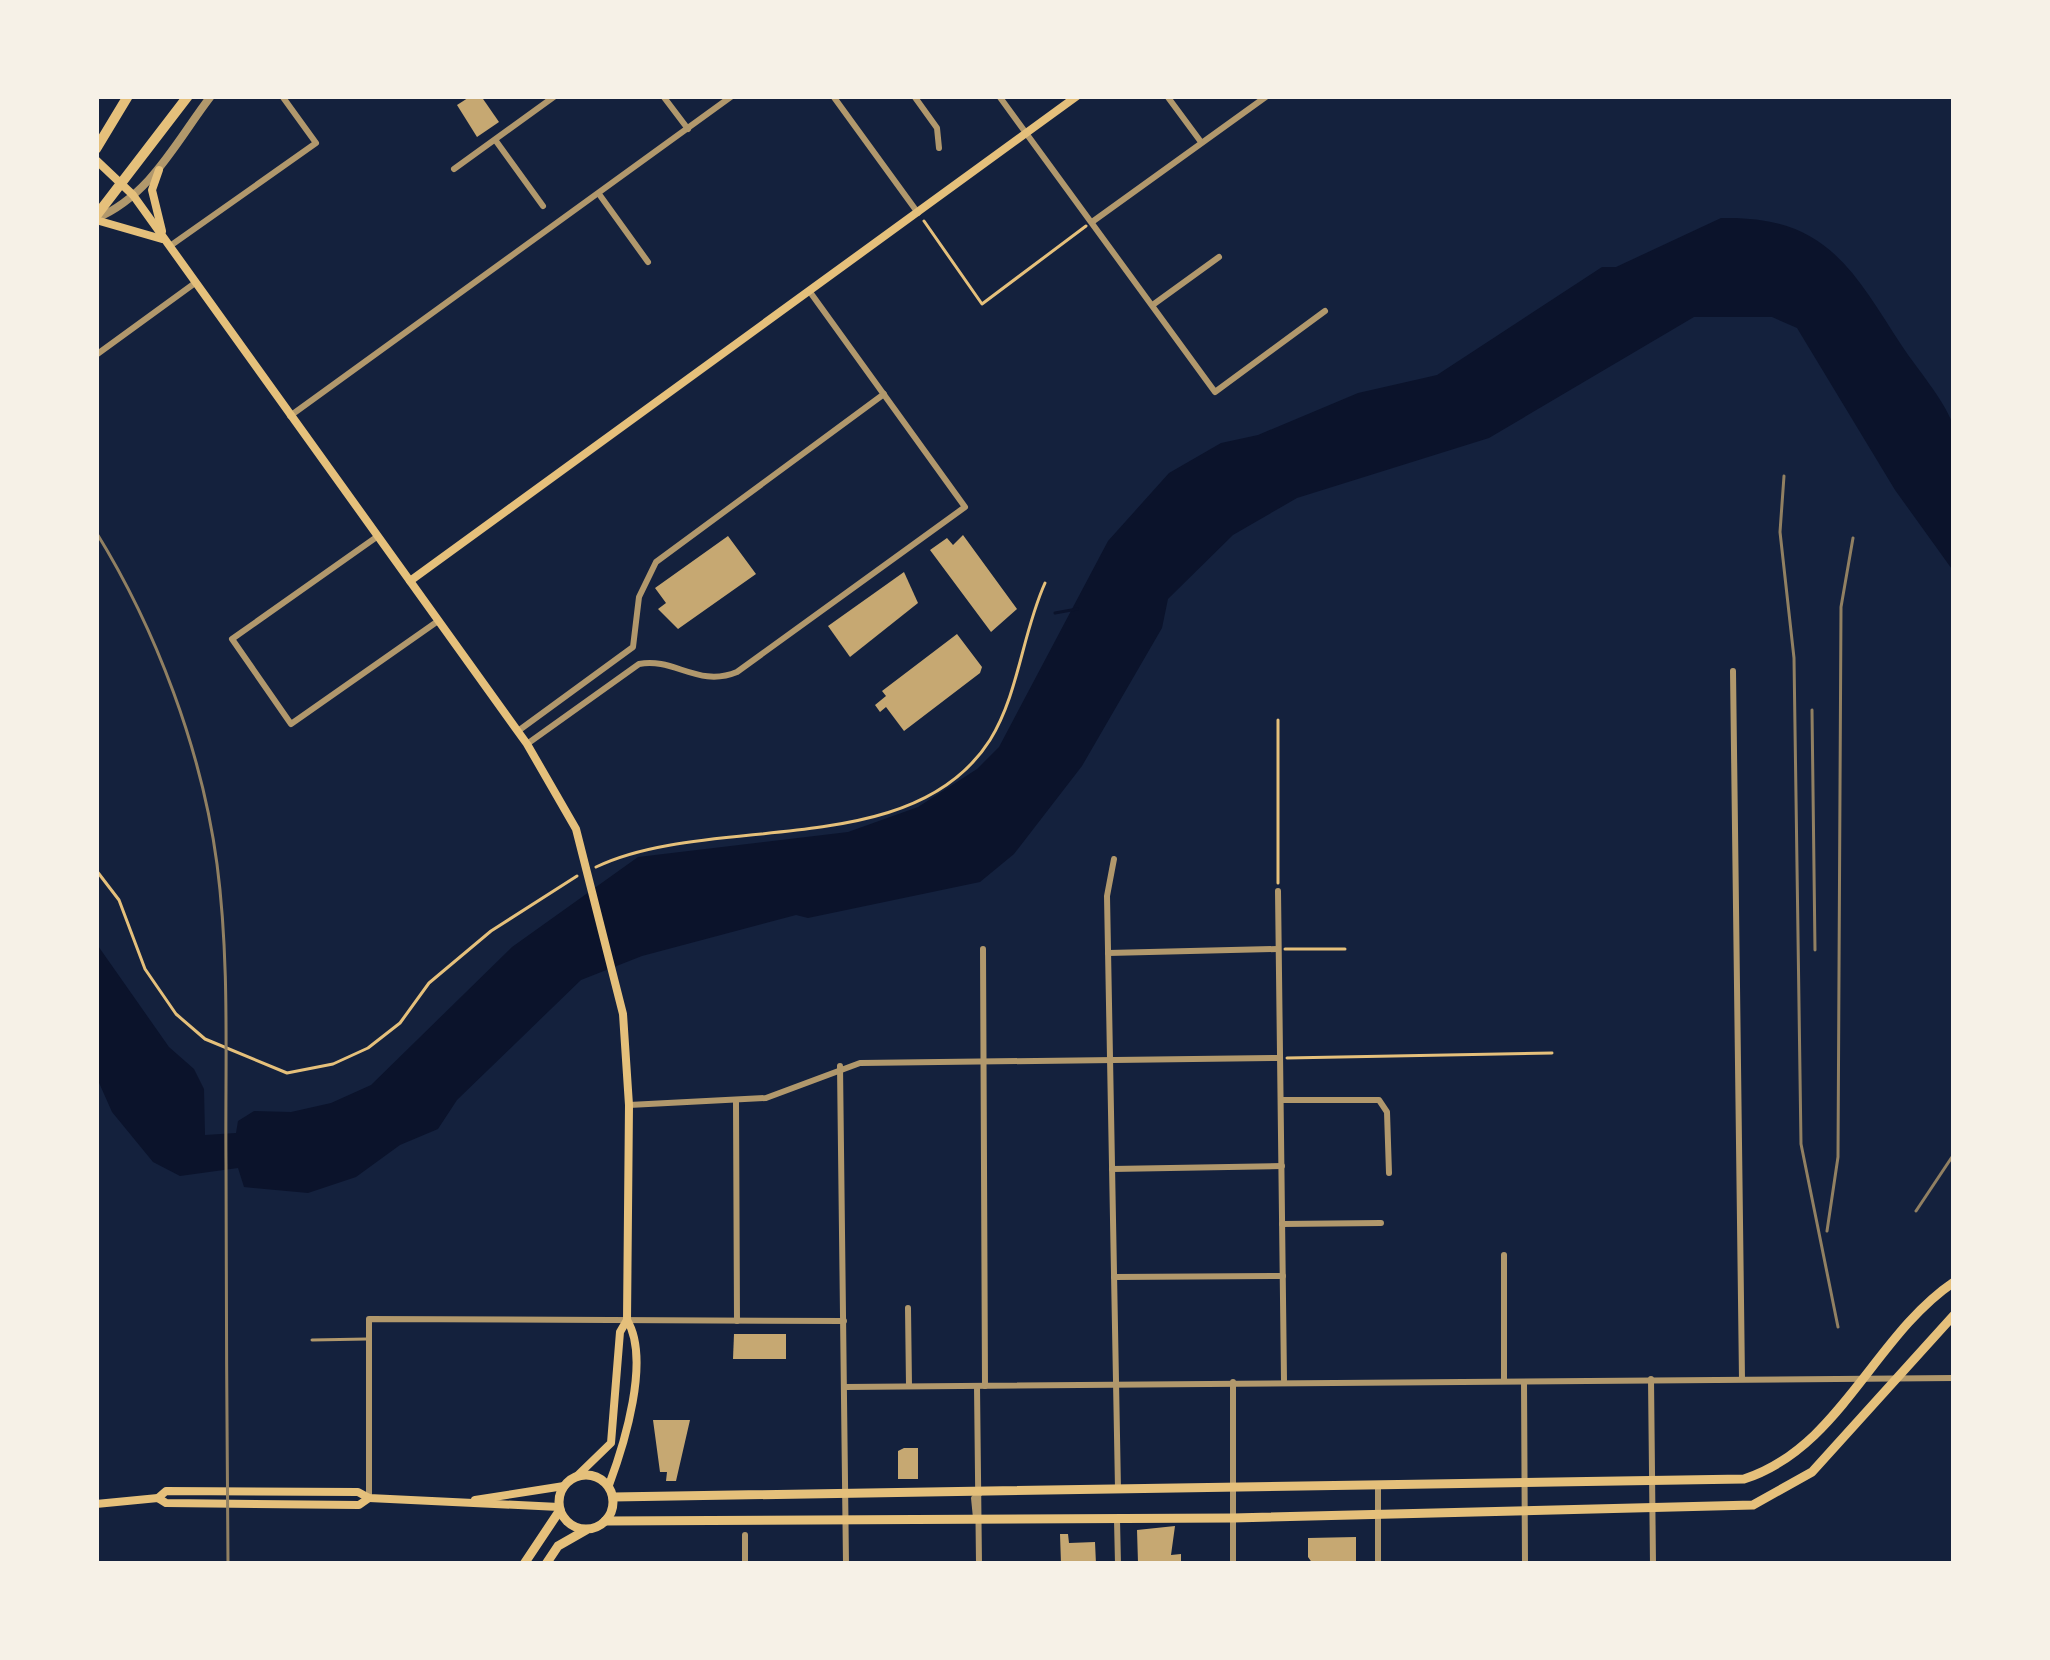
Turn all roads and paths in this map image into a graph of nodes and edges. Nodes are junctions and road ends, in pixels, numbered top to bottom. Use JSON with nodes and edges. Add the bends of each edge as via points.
{"nodes":[{"id":1,"x":128,"y":96,"type":"edge"},
{"id":2,"x":188,"y":96,"type":"edge"},
{"id":3,"x":211,"y":96,"type":"edge"},
{"id":4,"x":283,"y":96,"type":"edge"},
{"id":5,"x":555,"y":96,"type":"edge"},
{"id":6,"x":663,"y":96,"type":"edge"},
{"id":7,"x":732,"y":96,"type":"edge"},
{"id":8,"x":833,"y":96,"type":"edge"},
{"id":9,"x":914,"y":96,"type":"edge"},
{"id":10,"x":999,"y":96,"type":"edge"},
{"id":11,"x":1077,"y":96,"type":"edge"},
{"id":12,"x":1168,"y":96,"type":"edge"},
{"id":13,"x":1267,"y":96,"type":"edge"},
{"id":14,"x":688,"y":129,"type":"junction"},
{"id":15,"x":1026,"y":133,"type":"junction"},
{"id":16,"x":495,"y":140,"type":"junction"},
{"id":17,"x":1201,"y":142,"type":"junction"},
{"id":18,"x":939,"y":148,"type":"dead end"},
{"id":19,"x":96,"y":149,"type":"edge"},
{"id":20,"x":96,"y":160,"type":"edge"},
{"id":21,"x":454,"y":169,"type":"dead end"},
{"id":22,"x":159,"y":170,"type":"junction"},
{"id":23,"x":599,"y":194,"type":"junction"},
{"id":24,"x":134,"y":195,"type":"junction"},
{"id":25,"x":543,"y":206,"type":"dead end"},
{"id":26,"x":918,"y":213,"type":"junction"},
{"id":27,"x":96,"y":219,"type":"edge"},
{"id":28,"x":1092,"y":222,"type":"junction"},
{"id":29,"x":166,"y":243,"type":"junction"},
{"id":30,"x":1219,"y":257,"type":"dead end"},
{"id":31,"x":648,"y":262,"type":"dead end"},
{"id":32,"x":195,"y":282,"type":"junction"},
{"id":33,"x":809,"y":292,"type":"junction"},
{"id":34,"x":1153,"y":305,"type":"junction"},
{"id":35,"x":1325,"y":311,"type":"dead end"},
{"id":36,"x":96,"y":355,"type":"edge"},
{"id":37,"x":884,"y":394,"type":"junction"},
{"id":38,"x":290,"y":416,"type":"junction"},
{"id":39,"x":377,"y":536,"type":"junction"},
{"id":40,"x":410,"y":581,"type":"junction"},
{"id":41,"x":1045,"y":584,"type":"dead end"},
{"id":42,"x":438,"y":621,"type":"junction"},
{"id":43,"x":1732,"y":671,"type":"dead end"},
{"id":44,"x":1278,"y":720,"type":"dead end"},
{"id":45,"x":518,"y":731,"type":"junction"},
{"id":46,"x":527,"y":744,"type":"junction"},
{"id":47,"x":1114,"y":859,"type":"dead end"},
{"id":48,"x":96,"y":870,"type":"edge"},
{"id":49,"x":1278,"y":891,"type":"joint"},
{"id":50,"x":983,"y":949,"type":"dead end"},
{"id":51,"x":1345,"y":949,"type":"dead end"},
{"id":52,"x":1277,"y":950,"type":"junction"},
{"id":53,"x":1108,"y":953,"type":"junction"},
{"id":54,"x":1552,"y":1053,"type":"dead end"},
{"id":55,"x":1279,"y":1058,"type":"junction"},
{"id":56,"x":982,"y":1062,"type":"junction"},
{"id":57,"x":1110,"y":1062,"type":"junction"},
{"id":58,"x":840,"y":1066,"type":"junction"},
{"id":59,"x":1281,"y":1100,"type":"junction"},
{"id":60,"x":736,"y":1102,"type":"junction"},
{"id":61,"x":629,"y":1105,"type":"junction"},
{"id":62,"x":1282,"y":1166,"type":"junction"},
{"id":63,"x":1112,"y":1169,"type":"junction"},
{"id":64,"x":1389,"y":1173,"type":"dead end"},
{"id":65,"x":1381,"y":1222,"type":"dead end"},
{"id":66,"x":1282,"y":1224,"type":"junction"},
{"id":67,"x":1504,"y":1255,"type":"dead end"},
{"id":68,"x":1283,"y":1276,"type":"junction"},
{"id":69,"x":1114,"y":1277,"type":"junction"},
{"id":70,"x":1954,"y":1282,"type":"edge"},
{"id":71,"x":908,"y":1308,"type":"dead end"},
{"id":72,"x":1954,"y":1316,"type":"edge"},
{"id":73,"x":627,"y":1320,"type":"junction"},
{"id":74,"x":737,"y":1321,"type":"junction"},
{"id":75,"x":844,"y":1322,"type":"junction"},
{"id":76,"x":369,"y":1339,"type":"junction"},
{"id":77,"x":312,"y":1340,"type":"dead end"},
{"id":78,"x":1892,"y":1341,"type":"junction"},
{"id":79,"x":1907,"y":1363,"type":"junction"},
{"id":80,"x":1742,"y":1378,"type":"junction"},
{"id":81,"x":1862,"y":1378,"type":"junction"},
{"id":82,"x":1893,"y":1378,"type":"junction"},
{"id":83,"x":1954,"y":1378,"type":"edge"},
{"id":84,"x":1651,"y":1379,"type":"junction"},
{"id":85,"x":1284,"y":1380,"type":"junction"},
{"id":86,"x":1233,"y":1381,"type":"junction"},
{"id":87,"x":1504,"y":1381,"type":"junction"},
{"id":88,"x":1524,"y":1381,"type":"junction"},
{"id":89,"x":1114,"y":1384,"type":"junction"},
{"id":90,"x":909,"y":1386,"type":"junction"},
{"id":91,"x":981,"y":1386,"type":"junction"},
{"id":92,"x":844,"y":1387,"type":"junction"},
{"id":93,"x":1813,"y":1436,"type":"junction"},
{"id":94,"x":1798,"y":1450,"type":"junction"},
{"id":95,"x":1827,"y":1456,"type":"junction"},
{"id":96,"x":1814,"y":1470,"type":"junction"},
{"id":97,"x":578,"y":1475,"type":"junction"},
{"id":98,"x":1652,"y":1484,"type":"junction"},
{"id":99,"x":1524,"y":1485,"type":"junction"},
{"id":100,"x":564,"y":1486,"type":"junction"},
{"id":101,"x":1378,"y":1488,"type":"junction"},
{"id":102,"x":611,"y":1491,"type":"junction"},
{"id":103,"x":1233,"y":1491,"type":"junction"},
{"id":104,"x":1118,"y":1492,"type":"junction"},
{"id":105,"x":979,"y":1493,"type":"junction"},
{"id":106,"x":845,"y":1495,"type":"junction"},
{"id":107,"x":368,"y":1498,"type":"junction"},
{"id":108,"x":468,"y":1501,"type":"junction"},
{"id":109,"x":96,"y":1504,"type":"edge"},
{"id":110,"x":560,"y":1508,"type":"junction"},
{"id":111,"x":1652,"y":1509,"type":"junction"},
{"id":112,"x":1524,"y":1511,"type":"junction"},
{"id":113,"x":1378,"y":1516,"type":"junction"},
{"id":114,"x":1233,"y":1518,"type":"junction"},
{"id":115,"x":1117,"y":1519,"type":"junction"},
{"id":116,"x":605,"y":1521,"type":"junction"},
{"id":117,"x":979,"y":1521,"type":"junction"},
{"id":118,"x":845,"y":1522,"type":"junction"},
{"id":119,"x":590,"y":1529,"type":"junction"},
{"id":120,"x":745,"y":1535,"type":"dead end"},
{"id":121,"x":524,"y":1564,"type":"edge"},
{"id":122,"x":546,"y":1564,"type":"edge"},
{"id":123,"x":745,"y":1564,"type":"edge"},
{"id":124,"x":846,"y":1564,"type":"edge"},
{"id":125,"x":979,"y":1564,"type":"edge"},
{"id":126,"x":1118,"y":1564,"type":"edge"},
{"id":127,"x":1233,"y":1564,"type":"edge"},
{"id":128,"x":1378,"y":1564,"type":"edge"},
{"id":129,"x":1525,"y":1564,"type":"edge"},
{"id":130,"x":1653,"y":1564,"type":"edge"}],
"edges":[{"from":1,"to":19,"type":"highway"},
{"from":2,"to":27,"type":"highway"},
{"from":3,"to":22,"type":"street"},
{"from":4,"to":29,"type":"street","via":[[316,143]]},
{"from":5,"to":16,"type":"street"},
{"from":6,"to":14,"type":"street"},
{"from":7,"to":14,"type":"street"},
{"from":8,"to":26,"type":"street"},
{"from":9,"to":18,"type":"street","via":[[937,128]]},
{"from":10,"to":15,"type":"street"},
{"from":11,"to":15,"type":"main road"},
{"from":12,"to":17,"type":"street"},
{"from":13,"to":17,"type":"street"},
{"from":14,"to":23,"type":"street"},
{"from":15,"to":26,"type":"main road"},
{"from":15,"to":28,"type":"street"},
{"from":16,"to":21,"type":"street"},
{"from":16,"to":25,"type":"street"},
{"from":17,"to":28,"type":"street"},
{"from":20,"to":24,"type":"main road"},
{"from":22,"to":24,"type":"street"},
{"from":22,"to":29,"type":"main road","via":[[152,190]]},
{"from":23,"to":31,"type":"street"},
{"from":23,"to":38,"type":"street"},
{"from":24,"to":27,"type":"street"},
{"from":24,"to":29,"type":"main road"},
{"from":26,"to":28,"type":"path","via":[[982,304]]},
{"from":26,"to":33,"type":"main road"},
{"from":27,"to":29,"type":"main road"},
{"from":28,"to":34,"type":"street"},
{"from":29,"to":32,"type":"main road"},
{"from":30,"to":34,"type":"street"},
{"from":32,"to":36,"type":"street"},
{"from":32,"to":38,"type":"main road"},
{"from":33,"to":37,"type":"street"},
{"from":33,"to":40,"type":"main road"},
{"from":34,"to":35,"type":"street","via":[[1216,392]]},
{"from":37,"to":45,"type":"street","via":[[656,562],[644,580],[637,640],[625,656]]},
{"from":37,"to":46,"type":"street","via":[[965,507],[736,673],[703,679],[636,664]]},
{"from":38,"to":39,"type":"main road"},
{"from":39,"to":40,"type":"main road"},
{"from":39,"to":42,"type":"street","via":[[232,639],[291,724]]},
{"from":40,"to":42,"type":"main road"},
{"from":41,"to":48,"type":"path","via":[[997,727],[952,778],[849,823],[629,850],[538,896],[429,983],[392,1030],[333,1064],[278,1073],[205,1039],[176,1014],[146,969],[127,916]]},
{"from":42,"to":45,"type":"main road"},
{"from":43,"to":80,"type":"street"},
{"from":44,"to":49,"type":"path"},
{"from":45,"to":46,"type":"main road"},
{"from":46,"to":61,"type":"main road","via":[[572,817],[582,850],[628,1057]]},
{"from":47,"to":53,"type":"street"},
{"from":49,"to":52,"type":"street"},
{"from":50,"to":56,"type":"street"},
{"from":51,"to":52,"type":"path"},
{"from":52,"to":53,"type":"street"},
{"from":52,"to":55,"type":"street"},
{"from":53,"to":57,"type":"street"},
{"from":54,"to":55,"type":"path"},
{"from":55,"to":57,"type":"street"},
{"from":55,"to":59,"type":"street"},
{"from":56,"to":57,"type":"street"},
{"from":56,"to":58,"type":"street"},
{"from":56,"to":91,"type":"street"},
{"from":57,"to":63,"type":"street"},
{"from":58,"to":60,"type":"street","via":[[766,1098]]},
{"from":58,"to":75,"type":"street"},
{"from":59,"to":62,"type":"street"},
{"from":59,"to":64,"type":"street","via":[[1379,1100],[1388,1112]]},
{"from":60,"to":61,"type":"street"},
{"from":60,"to":74,"type":"street"},
{"from":61,"to":73,"type":"main road"},
{"from":62,"to":63,"type":"street"},
{"from":62,"to":66,"type":"street"},
{"from":63,"to":69,"type":"street"},
{"from":65,"to":66,"type":"street"},
{"from":66,"to":68,"type":"street"},
{"from":67,"to":87,"type":"street"},
{"from":68,"to":69,"type":"street"},
{"from":68,"to":85,"type":"street"},
{"from":69,"to":89,"type":"street"},
{"from":70,"to":78,"type":"main road"},
{"from":71,"to":90,"type":"street"},
{"from":72,"to":79,"type":"main road"},
{"from":73,"to":74,"type":"street"},
{"from":73,"to":76,"type":"street","via":[[369,1319]]},
{"from":73,"to":97,"type":"main road","via":[[611,1443]]},
{"from":73,"to":102,"type":"main road","via":[[634,1331],[631,1420]]},
{"from":74,"to":75,"type":"street"},
{"from":75,"to":92,"type":"street"},
{"from":76,"to":77,"type":"lane"},
{"from":76,"to":107,"type":"street"},
{"from":78,"to":79,"type":"main road"},
{"from":78,"to":81,"type":"main road"},
{"from":79,"to":82,"type":"main road"},
{"from":80,"to":81,"type":"street"},
{"from":80,"to":84,"type":"street"},
{"from":81,"to":82,"type":"street"},
{"from":81,"to":93,"type":"main road"},
{"from":82,"to":83,"type":"street"},
{"from":82,"to":95,"type":"main road"},
{"from":84,"to":88,"type":"street"},
{"from":84,"to":98,"type":"street"},
{"from":85,"to":86,"type":"street"},
{"from":85,"to":87,"type":"street"},
{"from":86,"to":89,"type":"street"},
{"from":86,"to":103,"type":"street"},
{"from":87,"to":88,"type":"street"},
{"from":88,"to":99,"type":"street"},
{"from":89,"to":91,"type":"street"},
{"from":89,"to":104,"type":"street"},
{"from":90,"to":91,"type":"street"},
{"from":90,"to":92,"type":"street"},
{"from":91,"to":105,"type":"street"},
{"from":92,"to":106,"type":"street"},
{"from":93,"to":94,"type":"main road"},
{"from":93,"to":95,"type":"main road"},
{"from":94,"to":96,"type":"main road"},
{"from":94,"to":98,"type":"main road","via":[[1744,1479]]},
{"from":95,"to":96,"type":"main road"},
{"from":96,"to":111,"type":"main road","via":[[1753,1505]]},
{"from":97,"to":100,"type":"main road"},
{"from":97,"to":102,"type":"main road","via":[[592,1474]]},
{"from":98,"to":99,"type":"main road"},
{"from":98,"to":111,"type":"street"},
{"from":99,"to":101,"type":"main road"},
{"from":99,"to":112,"type":"street"},
{"from":100,"to":108,"type":"main road"},
{"from":100,"to":110,"type":"main road"},
{"from":101,"to":103,"type":"main road"},
{"from":101,"to":113,"type":"street"},
{"from":102,"to":106,"type":"main road"},
{"from":102,"to":116,"type":"main road"},
{"from":103,"to":104,"type":"main road"},
{"from":103,"to":114,"type":"street"},
{"from":104,"to":105,"type":"main road"},
{"from":105,"to":106,"type":"main road"},
{"from":105,"to":117,"type":"street"},
{"from":106,"to":118,"type":"street"},
{"from":107,"to":108,"type":"main road"},
{"from":107,"to":109,"type":"main road","via":[[359,1505],[158,1498]]},
{"from":108,"to":110,"type":"main road"},
{"from":110,"to":119,"type":"main road","via":[[575,1527]]},
{"from":110,"to":121,"type":"main road"},
{"from":111,"to":112,"type":"main road"},
{"from":111,"to":130,"type":"street"},
{"from":112,"to":113,"type":"main road"},
{"from":112,"to":129,"type":"street"},
{"from":113,"to":114,"type":"main road"},
{"from":113,"to":128,"type":"street"},
{"from":114,"to":115,"type":"main road"},
{"from":114,"to":127,"type":"street"},
{"from":115,"to":117,"type":"main road"},
{"from":115,"to":126,"type":"street"},
{"from":116,"to":118,"type":"main road"},
{"from":116,"to":119,"type":"main road"},
{"from":117,"to":118,"type":"main road"},
{"from":117,"to":125,"type":"street"},
{"from":118,"to":124,"type":"street"},
{"from":119,"to":122,"type":"main road","via":[[558,1546]]},
{"from":120,"to":123,"type":"street"}]}
